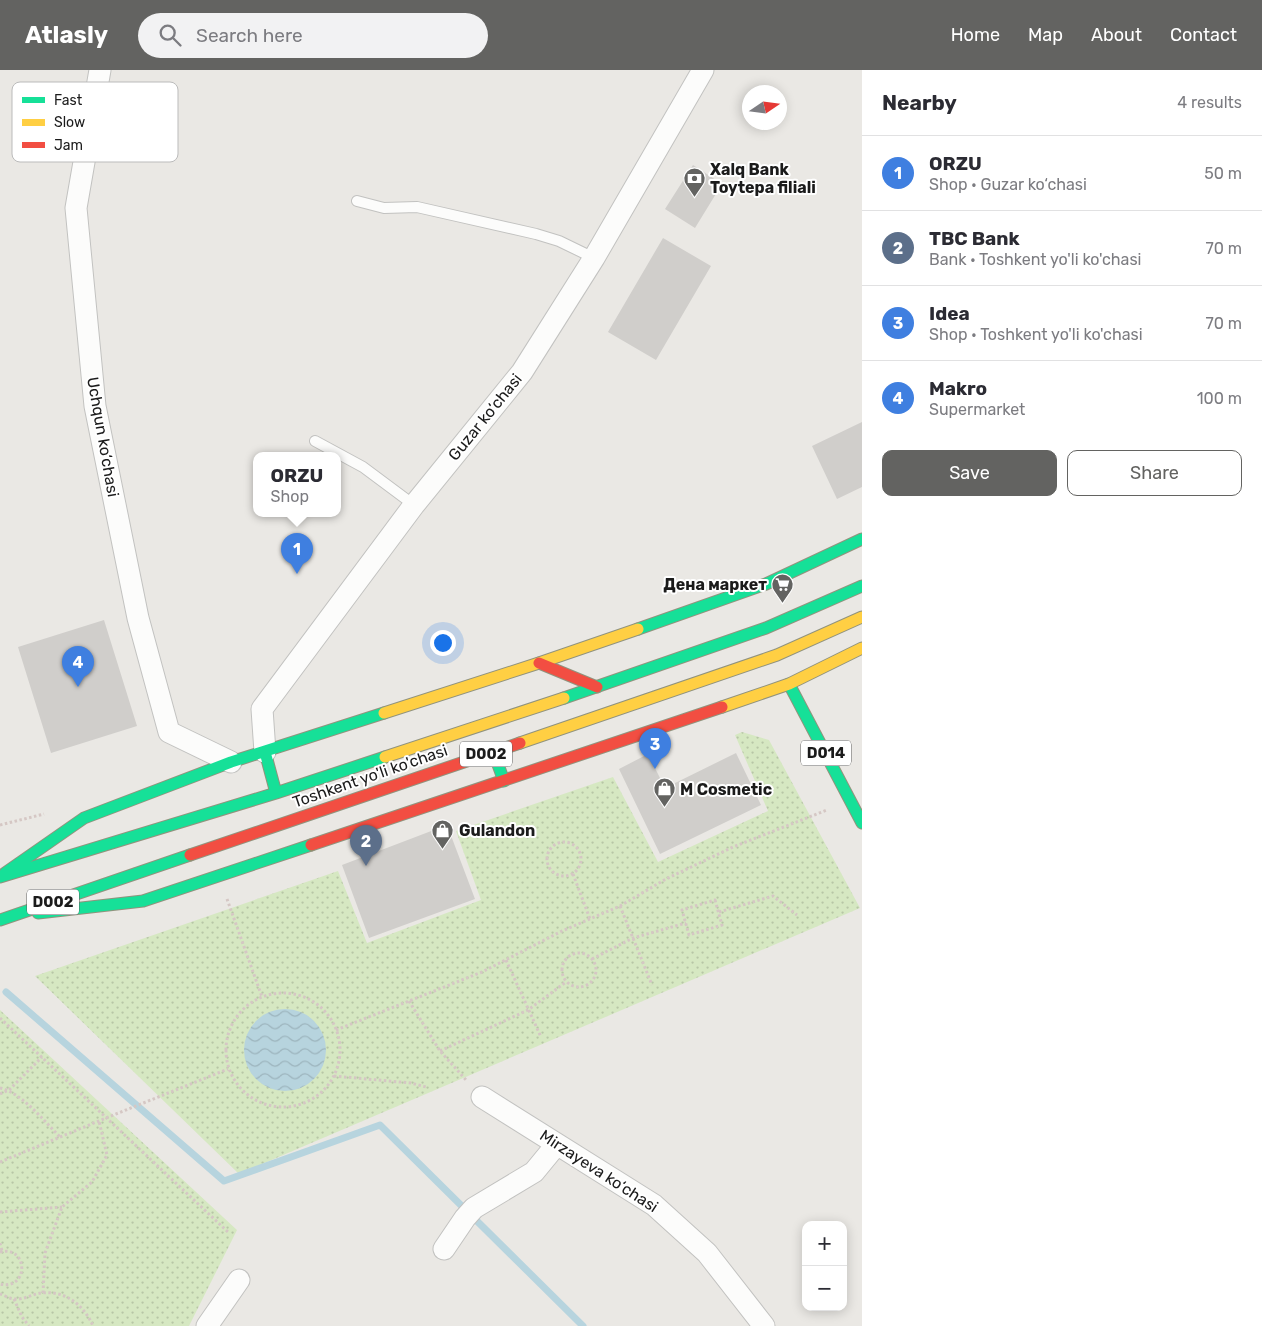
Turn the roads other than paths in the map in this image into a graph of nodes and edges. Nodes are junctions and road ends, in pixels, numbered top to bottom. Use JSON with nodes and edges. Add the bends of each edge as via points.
{"nodes":[{"id":1,"x":703,"y":70,"type":"edge"},
{"id":2,"x":84,"y":162,"type":"edge"},
{"id":3,"x":357,"y":201,"type":"dead end"},
{"id":4,"x":594,"y":258,"type":"junction"},
{"id":5,"x":315,"y":441,"type":"dead end"},
{"id":6,"x":335,"y":452,"type":"edge"},
{"id":7,"x":341,"y":455,"type":"edge"},
{"id":8,"x":414,"y":505,"type":"junction"},
{"id":9,"x":862,"y":539,"type":"edge"},
{"id":10,"x":862,"y":586,"type":"edge"},
{"id":11,"x":862,"y":617,"type":"edge"},
{"id":12,"x":862,"y":648,"type":"edge"},
{"id":13,"x":539,"y":663,"type":"junction"},
{"id":14,"x":789,"y":684,"type":"junction"},
{"id":15,"x":597,"y":687,"type":"junction"},
{"id":16,"x":493,"y":751,"type":"junction"},
{"id":17,"x":264,"y":752,"type":"junction"},
{"id":18,"x":231,"y":762,"type":"junction"},
{"id":19,"x":504,"y":781,"type":"junction"},
{"id":20,"x":276,"y":793,"type":"junction"},
{"id":21,"x":862,"y":823,"type":"edge"},
{"id":22,"x":1,"y":880,"type":"edge"},
{"id":23,"x":6,"y":914,"type":"edge"},
{"id":24,"x":482,"y":1096,"type":"road end"},
{"id":25,"x":557,"y":1144,"type":"junction"},
{"id":26,"x":444,"y":1250,"type":"dead end"},
{"id":27,"x":238,"y":1280,"type":"dead end"},
{"id":28,"x":207,"y":1326,"type":"edge"},
{"id":29,"x":764,"y":1326,"type":"edge"}],
"edges":[{"from":1,"to":4,"type":"street","name":"Guzar ko‘chasi"},
{"from":2,"to":18,"type":"street","name":"Uchqun ko‘chasi","via":[[76,208],[95,406],[138,618],[170,732]]},
{"from":3,"to":4,"type":"lane","via":[[384,208],[417,207],[536,234]]},
{"from":4,"to":8,"type":"street","name":"Guzar ko‘chasi","via":[[522,372]]},
{"from":5,"to":6,"type":"lane"},
{"from":7,"to":8,"type":"lane","via":[[363,467]]},
{"from":8,"to":17,"type":"street","name":"Guzar ko‘chasi","via":[[262,708]]},
{"from":9,"to":13,"type":"main road","via":[[766,584]]},
{"from":10,"to":15,"type":"main road","name":"Toshkent yo'li ko'chasi","number":"D002","via":[[766,628]]},
{"from":11,"to":16,"type":"main road","name":"Toshkent yo'li ko'chasi","number":"D002","via":[[777,655]]},
{"from":12,"to":14,"type":"main road"},
{"from":13,"to":15,"type":"main road"},
{"from":13,"to":17,"type":"main road"},
{"from":14,"to":19,"type":"main road"},
{"from":14,"to":21,"type":"main road","number":"D014"},
{"from":15,"to":20,"type":"main road","name":"Toshkent yo'li ko'chasi","number":"D002"},
{"from":16,"to":19,"type":"main road"},
{"from":16,"to":23,"type":"main road","name":"Toshkent yo'li ko'chasi","number":"D002"},
{"from":17,"to":18,"type":"main road"},
{"from":17,"to":20,"type":"main road"},
{"from":18,"to":22,"type":"main road","via":[[84,818]]},
{"from":19,"to":23,"type":"main road","via":[[143,901]]},
{"from":20,"to":22,"type":"main road","name":"Toshkent yo'li ko'chasi","number":"D002"},
{"from":24,"to":25,"type":"street","name":"Mirzayeva ko‘chasi"},
{"from":25,"to":26,"type":"street","via":[[534,1172],[474,1208]]},
{"from":25,"to":29,"type":"street","name":"Mirzayeva ko‘chasi","via":[[654,1204],[707,1253]]},
{"from":27,"to":28,"type":"street"}]}
